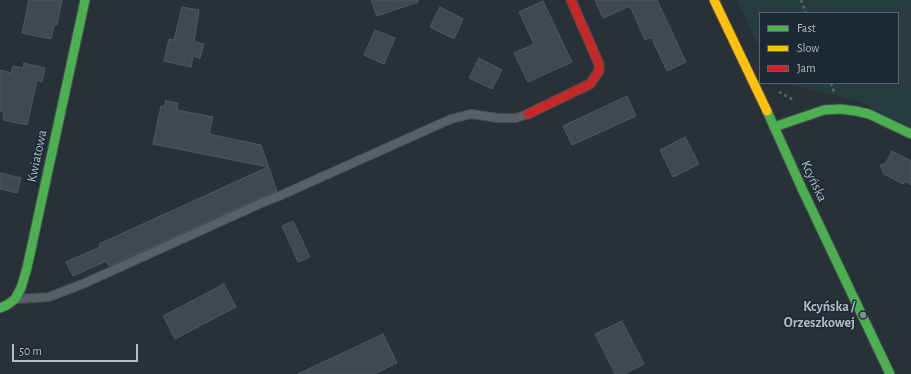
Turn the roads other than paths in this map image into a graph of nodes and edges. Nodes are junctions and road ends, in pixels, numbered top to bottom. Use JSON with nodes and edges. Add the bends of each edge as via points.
{"nodes":[{"id":1,"x":85,"y":0,"type":"edge"},
{"id":2,"x":571,"y":0,"type":"edge"},
{"id":3,"x":714,"y":0,"type":"edge"},
{"id":4,"x":528,"y":114,"type":"joint"},
{"id":5,"x":774,"y":127,"type":"junction"},
{"id":6,"x":911,"y":134,"type":"edge"},
{"id":7,"x":15,"y":299,"type":"junction"},
{"id":8,"x":0,"y":308,"type":"edge"},
{"id":9,"x":890,"y":374,"type":"edge"}],
"edges":[{"from":1,"to":7,"type":"street","name":"Kwiatowa","via":[[27,268],[22,288]]},
{"from":2,"to":4,"type":"street","via":[[599,64],[599,71],[590,84]]},
{"from":3,"to":5,"type":"street","name":"Kcyńska"},
{"from":4,"to":7,"type":"lane","via":[[516,118],[498,118],[471,114],[451,119],[85,283],[49,297]]},
{"from":5,"to":6,"type":"street","via":[[824,110],[840,109],[869,114]]},
{"from":5,"to":9,"type":"street","name":"Kcyńska"},
{"from":7,"to":8,"type":"street"}]}
